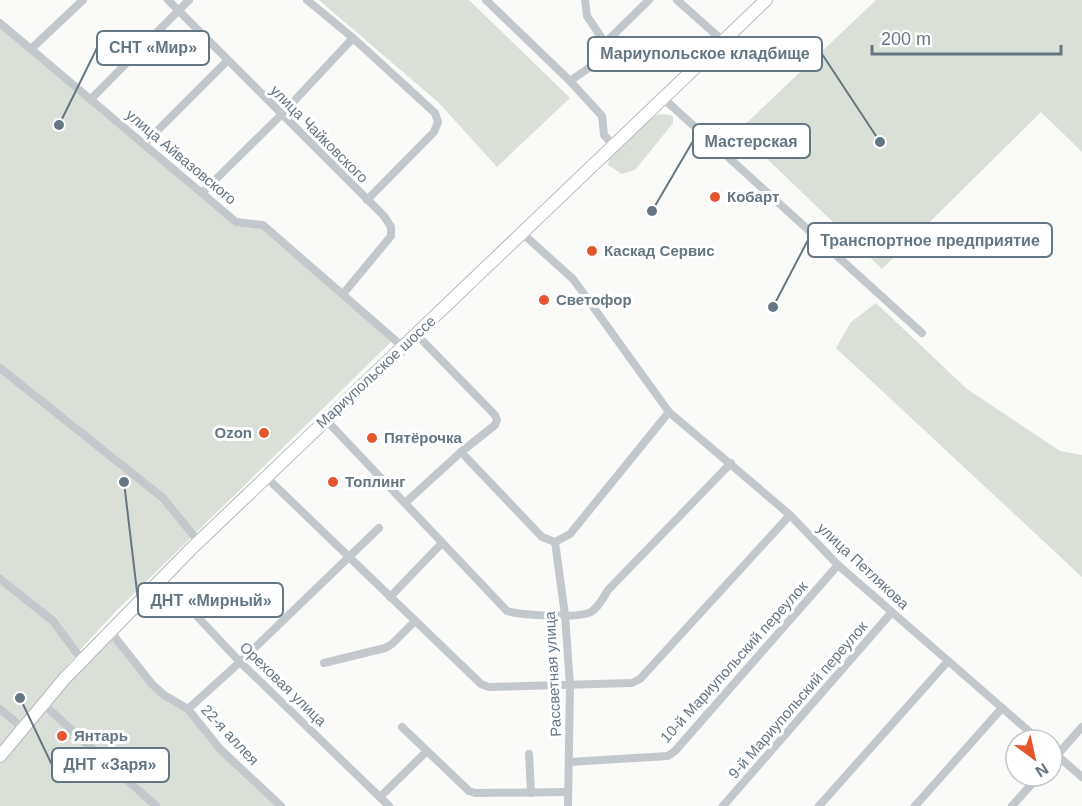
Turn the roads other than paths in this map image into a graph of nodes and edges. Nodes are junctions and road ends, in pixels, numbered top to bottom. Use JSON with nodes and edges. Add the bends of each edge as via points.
{"nodes":[{"id":1,"x":83,"y":0,"type":"edge"},
{"id":2,"x":168,"y":0,"type":"edge"},
{"id":3,"x":189,"y":0,"type":"edge"},
{"id":4,"x":307,"y":0,"type":"edge"},
{"id":5,"x":486,"y":0,"type":"edge"},
{"id":6,"x":585,"y":0,"type":"edge"},
{"id":7,"x":649,"y":0,"type":"edge"},
{"id":8,"x":677,"y":0,"type":"edge"},
{"id":9,"x":766,"y":0,"type":"edge"},
{"id":10,"x":179,"y":11,"type":"junction"},
{"id":11,"x":0,"y":23,"type":"edge"},
{"id":12,"x":353,"y":38,"type":"junction"},
{"id":13,"x":723,"y":41,"type":"junction"},
{"id":14,"x":605,"y":43,"type":"junction"},
{"id":15,"x":32,"y":49,"type":"junction"},
{"id":16,"x":228,"y":60,"type":"junction"},
{"id":17,"x":570,"y":81,"type":"junction"},
{"id":18,"x":91,"y":99,"type":"junction"},
{"id":19,"x":663,"y":99,"type":"junction"},
{"id":20,"x":281,"y":115,"type":"junction"},
{"id":21,"x":144,"y":144,"type":"junction"},
{"id":22,"x":614,"y":146,"type":"junction"},
{"id":23,"x":202,"y":193,"type":"junction"},
{"id":24,"x":367,"y":200,"type":"junction"},
{"id":25,"x":522,"y":233,"type":"junction"},
{"id":26,"x":343,"y":294,"type":"junction"},
{"id":27,"x":922,"y":333,"type":"dead end"},
{"id":28,"x":416,"y":334,"type":"junction"},
{"id":29,"x":403,"y":346,"type":"junction"},
{"id":30,"x":0,"y":368,"type":"edge"},
{"id":31,"x":669,"y":412,"type":"junction"},
{"id":32,"x":326,"y":420,"type":"junction"},
{"id":33,"x":461,"y":452,"type":"junction"},
{"id":34,"x":731,"y":463,"type":"junction"},
{"id":35,"x":265,"y":477,"type":"junction"},
{"id":36,"x":405,"y":503,"type":"junction"},
{"id":37,"x":790,"y":515,"type":"junction"},
{"id":38,"x":380,"y":528,"type":"dead end"},
{"id":39,"x":199,"y":542,"type":"junction"},
{"id":40,"x":555,"y":542,"type":"junction"},
{"id":41,"x":442,"y":543,"type":"junction"},
{"id":42,"x":349,"y":557,"type":"junction"},
{"id":43,"x":838,"y":566,"type":"junction"},
{"id":44,"x":0,"y":579,"type":"edge"},
{"id":45,"x":162,"y":579,"type":"junction"},
{"id":46,"x":390,"y":597,"type":"junction"},
{"id":47,"x":892,"y":612,"type":"junction"},
{"id":48,"x":565,"y":615,"type":"junction"},
{"id":49,"x":415,"y":621,"type":"junction"},
{"id":50,"x":110,"y":631,"type":"junction"},
{"id":51,"x":82,"y":660,"type":"junction"},
{"id":52,"x":948,"y":661,"type":"junction"},
{"id":53,"x":240,"y":662,"type":"junction"},
{"id":54,"x":324,"y":663,"type":"dead end"},
{"id":55,"x":570,"y":685,"type":"junction"},
{"id":56,"x":43,"y":704,"type":"junction"},
{"id":57,"x":1002,"y":708,"type":"junction"},
{"id":58,"x":188,"y":709,"type":"junction"},
{"id":59,"x":0,"y":710,"type":"edge"},
{"id":60,"x":402,"y":727,"type":"dead end"},
{"id":61,"x":1082,"y":727,"type":"edge"},
{"id":62,"x":23,"y":728,"type":"junction"},
{"id":63,"x":1025,"y":728,"type":"edge"},
{"id":64,"x":1064,"y":746,"type":"edge"},
{"id":65,"x":427,"y":751,"type":"junction"},
{"id":66,"x":529,"y":754,"type":"dead end"},
{"id":67,"x":0,"y":756,"type":"edge"},
{"id":68,"x":569,"y":762,"type":"junction"},
{"id":69,"x":1064,"y":764,"type":"edge"},
{"id":70,"x":1082,"y":777,"type":"edge"},
{"id":71,"x":1028,"y":788,"type":"edge"},
{"id":72,"x":568,"y":792,"type":"junction"},
{"id":73,"x":531,"y":793,"type":"junction"},
{"id":74,"x":380,"y":797,"type":"junction"},
{"id":75,"x":156,"y":806,"type":"edge"},
{"id":76,"x":281,"y":806,"type":"edge"},
{"id":77,"x":389,"y":806,"type":"edge"},
{"id":78,"x":568,"y":806,"type":"edge"},
{"id":79,"x":723,"y":806,"type":"edge"},
{"id":80,"x":819,"y":806,"type":"edge"},
{"id":81,"x":915,"y":806,"type":"edge"},
{"id":82,"x":1012,"y":806,"type":"edge"}],
"edges":[{"from":1,"to":15,"type":"street"},
{"from":2,"to":10,"type":"street","name":"улица Чайковского"},
{"from":3,"to":10,"type":"street"},
{"from":4,"to":12,"type":"street"},
{"from":5,"to":17,"type":"street"},
{"from":6,"to":14,"type":"street","via":[[587,16]]},
{"from":7,"to":14,"type":"street"},
{"from":8,"to":13,"type":"street"},
{"from":9,"to":13,"type":"main road","name":"Мариупольское шоссе"},
{"from":10,"to":16,"type":"street","name":"улица Чайковского"},
{"from":10,"to":18,"type":"street"},
{"from":11,"to":15,"type":"street","name":"улица Айвазовского"},
{"from":12,"to":20,"type":"street"},
{"from":12,"to":24,"type":"street","via":[[432,108],[438,122],[435,132]]},
{"from":13,"to":19,"type":"main road","name":"Мариупольское шоссе"},
{"from":14,"to":17,"type":"street","via":[[612,57]]},
{"from":15,"to":18,"type":"street","name":"улица Айвазовского"},
{"from":16,"to":20,"type":"street","name":"улица Чайковского"},
{"from":16,"to":21,"type":"street"},
{"from":17,"to":22,"type":"street","via":[[602,116],[604,135]]},
{"from":18,"to":21,"type":"street","name":"улица Айвазовского"},
{"from":19,"to":22,"type":"main road","name":"Мариупольское шоссе"},
{"from":19,"to":27,"type":"street"},
{"from":20,"to":23,"type":"street"},
{"from":20,"to":24,"type":"street","name":"улица Чайковского"},
{"from":21,"to":23,"type":"street","name":"улица Айвазовского"},
{"from":22,"to":25,"type":"main road","name":"Мариупольское шоссе"},
{"from":23,"to":26,"type":"street","name":"улица Айвазовского","via":[[236,222],[263,225]]},
{"from":24,"to":26,"type":"street","name":"улица Чайковского","via":[[384,216],[391,236]]},
{"from":25,"to":28,"type":"main road","name":"Мариупольское шоссе"},
{"from":25,"to":31,"type":"street","name":"улица Петлякова","via":[[573,279]]},
{"from":26,"to":29,"type":"street","name":"улица Айвазовского"},
{"from":28,"to":29,"type":"main road","name":"Мариупольское шоссе"},
{"from":28,"to":33,"type":"street","via":[[497,420]]},
{"from":29,"to":32,"type":"main road","name":"Мариупольское шоссе"},
{"from":30,"to":39,"type":"street","via":[[163,498]]},
{"from":31,"to":34,"type":"street","name":"улица Петлякова"},
{"from":31,"to":40,"type":"street","via":[[570,534]]},
{"from":32,"to":35,"type":"main road","name":"Мариупольское шоссе"},
{"from":32,"to":36,"type":"street"},
{"from":33,"to":36,"type":"street"},
{"from":33,"to":40,"type":"street","via":[[542,537]]},
{"from":34,"to":37,"type":"street","name":"улица Петлякова"},
{"from":34,"to":48,"type":"street","via":[[608,590],[598,606],[590,613]]},
{"from":35,"to":39,"type":"main road","name":"Мариупольское шоссе"},
{"from":35,"to":42,"type":"street"},
{"from":36,"to":41,"type":"street"},
{"from":37,"to":43,"type":"street","name":"улица Петлякова"},
{"from":37,"to":55,"type":"street","via":[[640,679],[632,683]]},
{"from":38,"to":42,"type":"street"},
{"from":39,"to":45,"type":"main road","name":"Мариупольское шоссе"},
{"from":40,"to":48,"type":"street","name":"Рассветная улица"},
{"from":41,"to":46,"type":"street"},
{"from":41,"to":48,"type":"street","via":[[507,610],[517,614]]},
{"from":42,"to":46,"type":"street"},
{"from":42,"to":53,"type":"street"},
{"from":43,"to":47,"type":"street","name":"улица Петлякова"},
{"from":43,"to":68,"type":"street","name":"10-й Мариупольский переулок","via":[[675,751],[668,756]]},
{"from":44,"to":51,"type":"street","via":[[53,621]]},
{"from":45,"to":50,"type":"main road","name":"Мариупольское шоссе"},
{"from":45,"to":53,"type":"street","name":"Ореховая улица"},
{"from":46,"to":49,"type":"street"},
{"from":47,"to":52,"type":"street","name":"улица Петлякова"},
{"from":47,"to":79,"type":"street","name":"9-й Мариупольский переулок"},
{"from":48,"to":55,"type":"street","name":"Рассветная улица"},
{"from":49,"to":54,"type":"street","via":[[385,648]]},
{"from":49,"to":55,"type":"street","via":[[481,684]]},
{"from":50,"to":51,"type":"main road","name":"Мариупольское шоссе"},
{"from":50,"to":58,"type":"street","name":"22-я аллея","via":[[152,684]]},
{"from":51,"to":56,"type":"main road","name":"Мариупольское шоссе"},
{"from":52,"to":57,"type":"street","name":"улица Петлякова"},
{"from":52,"to":80,"type":"street"},
{"from":53,"to":58,"type":"street"},
{"from":53,"to":74,"type":"street","name":"Ореховая улица"},
{"from":55,"to":68,"type":"street","name":"Рассветная улица"},
{"from":56,"to":62,"type":"main road","name":"Мариупольское шоссе"},
{"from":56,"to":75,"type":"street"},
{"from":57,"to":63,"type":"street","name":"улица Петлякова"},
{"from":57,"to":81,"type":"street"},
{"from":58,"to":76,"type":"street","name":"22-я аллея","via":[[220,749]]},
{"from":59,"to":62,"type":"street"},
{"from":60,"to":65,"type":"street"},
{"from":61,"to":64,"type":"street"},
{"from":62,"to":67,"type":"main road","name":"Мариупольское шоссе"},
{"from":65,"to":73,"type":"street","via":[[469,791]]},
{"from":65,"to":74,"type":"street"},
{"from":66,"to":73,"type":"street"},
{"from":68,"to":72,"type":"street","name":"Рассветная улица"},
{"from":69,"to":70,"type":"street"},
{"from":71,"to":82,"type":"street"},
{"from":72,"to":73,"type":"street"},
{"from":72,"to":78,"type":"street","name":"Рассветная улица"},
{"from":74,"to":77,"type":"street","name":"Ореховая улица"}]}
